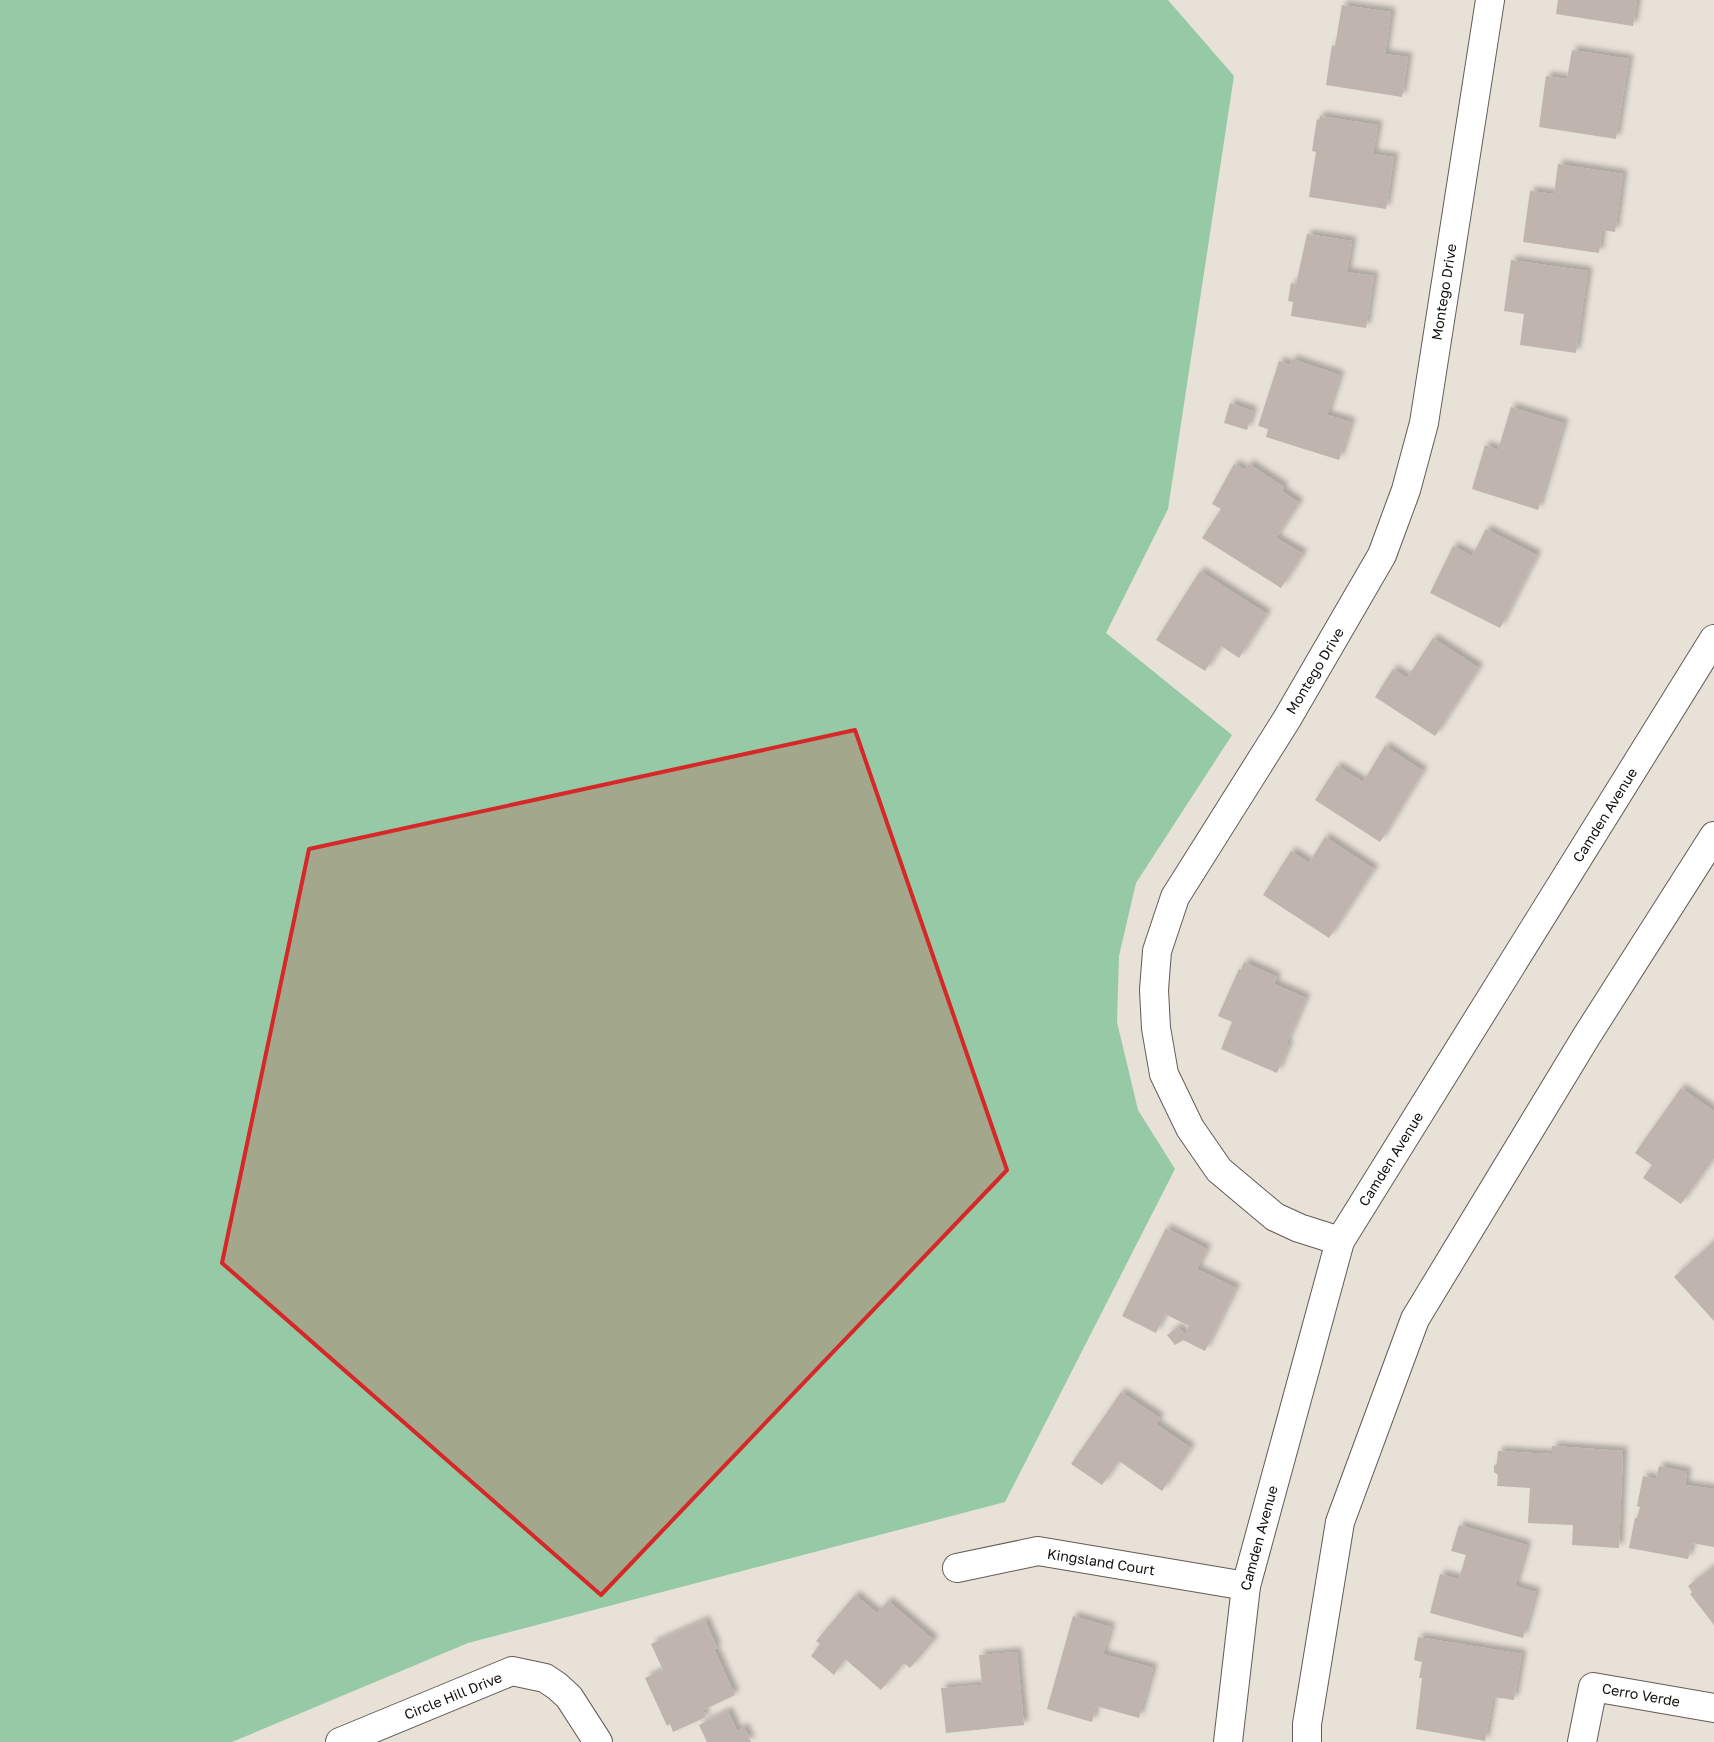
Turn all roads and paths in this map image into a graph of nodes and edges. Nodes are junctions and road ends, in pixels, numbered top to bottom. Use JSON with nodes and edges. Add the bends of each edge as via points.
{"nodes":[{"id":1,"x":1490,"y":0,"type":"edge"},
{"id":2,"x":1714,"y":639,"type":"edge"},
{"id":3,"x":1714,"y":836,"type":"edge"},
{"id":4,"x":1340,"y":1241,"type":"junction"},
{"id":5,"x":957,"y":1568,"type":"dead end"},
{"id":6,"x":1246,"y":1586,"type":"junction"},
{"id":7,"x":1714,"y":1708,"type":"edge"},
{"id":8,"x":340,"y":1742,"type":"edge"},
{"id":9,"x":598,"y":1742,"type":"edge"},
{"id":10,"x":1228,"y":1742,"type":"edge"},
{"id":11,"x":1307,"y":1742,"type":"edge"},
{"id":12,"x":1582,"y":1742,"type":"edge"}],
"edges":[{"from":1,"to":4,"type":"main road","name":"Montego Drive","via":[[1424,423],[1406,490],[1382,555],[1287,718],[1175,897],[1157,950],[1156,1028],[1164,1074],[1190,1128],[1219,1170],[1274,1217]]},
{"from":2,"to":4,"type":"main road","name":"Camden Avenue"},
{"from":3,"to":11,"type":"main road","via":[[1586,1037],[1415,1319],[1340,1522],[1307,1724]]},
{"from":4,"to":6,"type":"main road","name":"Camden Avenue"},
{"from":5,"to":6,"type":"main road","name":"Kingsland Court","via":[[1038,1551]]},
{"from":6,"to":10,"type":"main road","name":"Camden Avenue"},
{"from":7,"to":12,"type":"main road","name":"Cerro Verde","via":[[1593,1687]]},
{"from":8,"to":9,"type":"main road","name":"Circle Hill Drive","via":[[512,1671],[545,1678],[557,1686],[569,1697]]}]}
